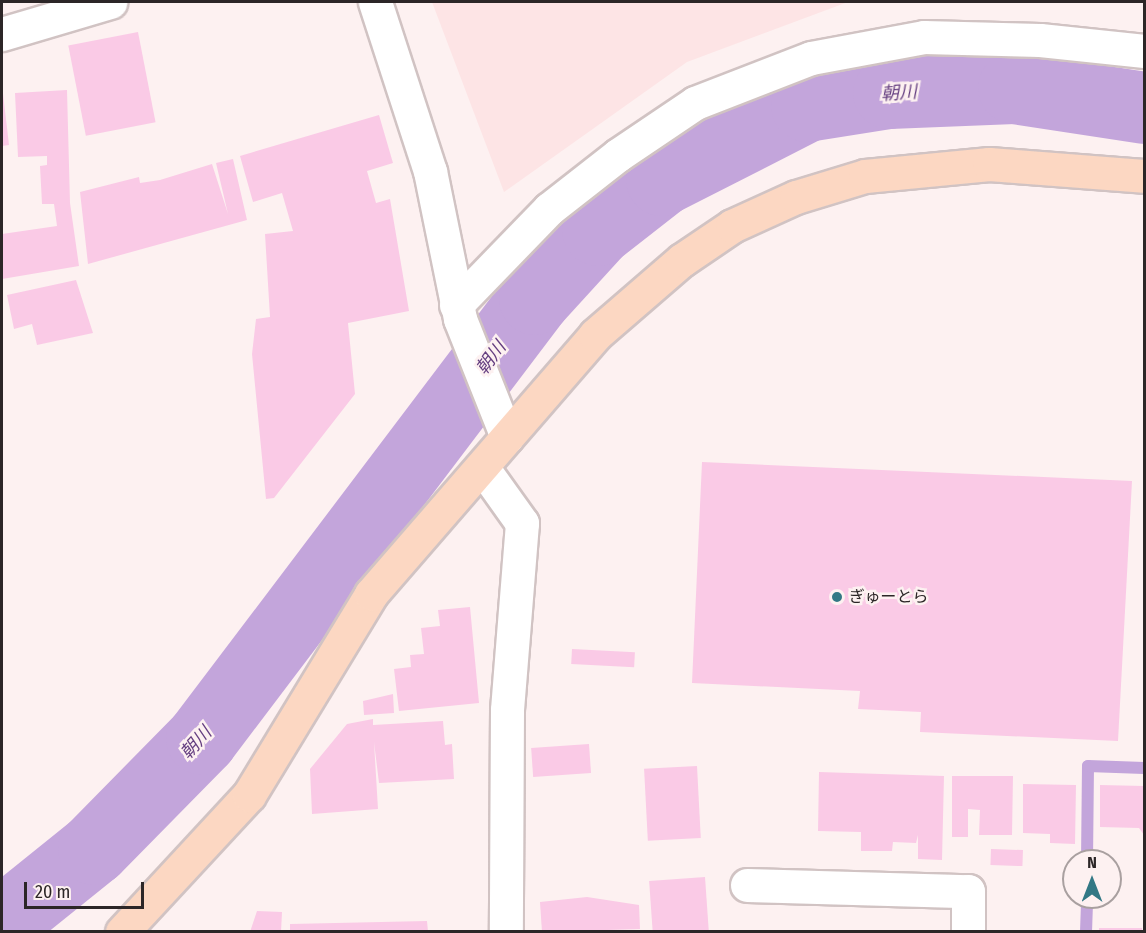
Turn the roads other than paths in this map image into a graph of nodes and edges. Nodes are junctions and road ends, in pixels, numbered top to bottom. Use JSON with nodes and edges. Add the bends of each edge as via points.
{"nodes":[{"id":1,"x":110,"y":2,"type":"edge"},
{"id":2,"x":375,"y":2,"type":"edge"},
{"id":3,"x":2,"y":34,"type":"edge"},
{"id":4,"x":1144,"y":51,"type":"edge"},
{"id":5,"x":1144,"y":176,"type":"edge"},
{"id":6,"x":458,"y":312,"type":"junction"},
{"id":7,"x":507,"y":437,"type":"junction"},
{"id":8,"x":482,"y":467,"type":"junction"},
{"id":9,"x":747,"y":885,"type":"dead end"},
{"id":10,"x":122,"y":932,"type":"edge"},
{"id":11,"x":506,"y":932,"type":"edge"},
{"id":12,"x":968,"y":932,"type":"edge"}],
"edges":[{"from":1,"to":3,"type":"street"},
{"from":2,"to":6,"type":"street","via":[[430,171]]},
{"from":4,"to":6,"type":"street","via":[[1040,40],[924,37],[811,58],[695,103],[618,155],[549,209]]},
{"from":5,"to":7,"type":"street","via":[[989,164],[921,167],[796,197],[732,226],[634,298]]},
{"from":6,"to":7,"type":"street"},
{"from":7,"to":8,"type":"street"},
{"from":8,"to":10,"type":"street","via":[[371,594],[249,795]]},
{"from":8,"to":11,"type":"street","via":[[522,523],[507,710]]},
{"from":9,"to":12,"type":"street","via":[[968,891]]}]}
